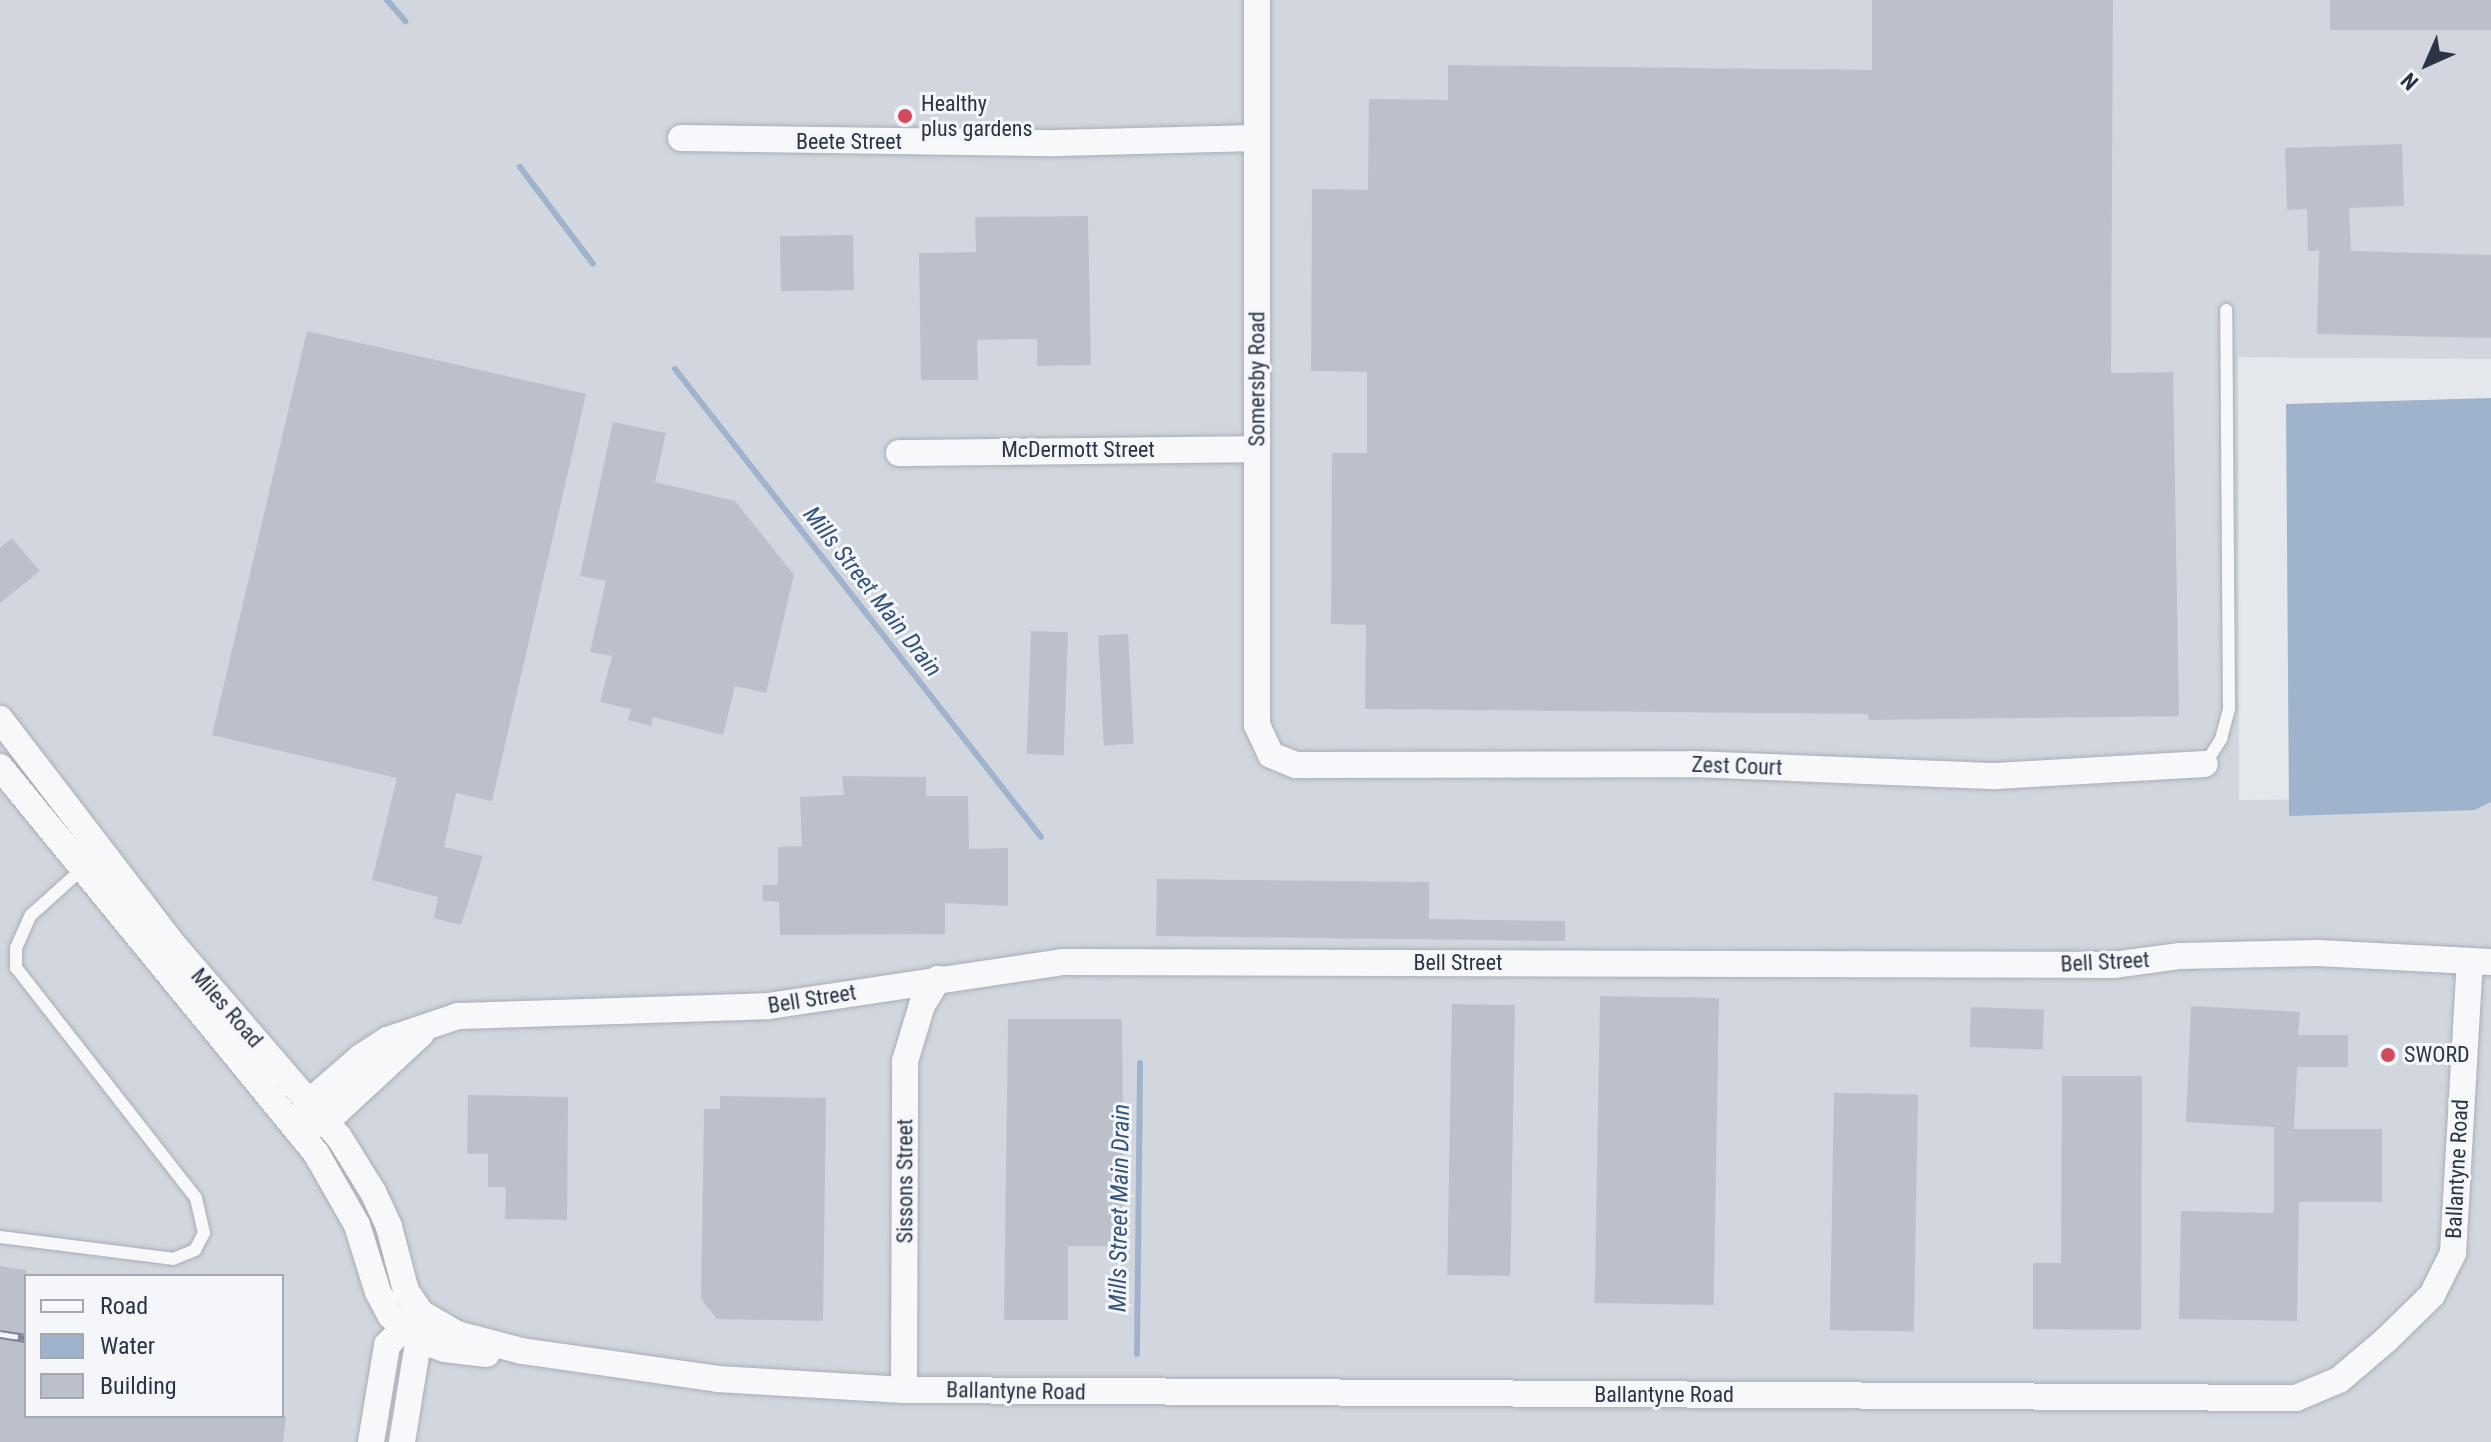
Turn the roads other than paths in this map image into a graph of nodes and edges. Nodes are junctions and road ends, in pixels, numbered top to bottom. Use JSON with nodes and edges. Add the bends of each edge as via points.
{"nodes":[{"id":1,"x":1257,"y":0,"type":"edge"},
{"id":2,"x":681,"y":138,"type":"dead end"},
{"id":3,"x":1257,"y":138,"type":"junction"},
{"id":4,"x":2226,"y":310,"type":"dead end"},
{"id":5,"x":1257,"y":449,"type":"junction"},
{"id":6,"x":899,"y":453,"type":"dead end"},
{"id":7,"x":0,"y":719,"type":"edge"},
{"id":8,"x":1271,"y":755,"type":"joint"},
{"id":9,"x":2205,"y":764,"type":"joint"},
{"id":10,"x":0,"y":767,"type":"edge"},
{"id":11,"x":81,"y":870,"type":"junction"},
{"id":12,"x":2484,"y":963,"type":"edge"},
{"id":13,"x":938,"y":979,"type":"junction"},
{"id":14,"x":318,"y":1111,"type":"junction"},
{"id":15,"x":299,"y":1130,"type":"junction"},
{"id":16,"x":0,"y":1237,"type":"edge"},
{"id":17,"x":408,"y":1331,"type":"junction"},
{"id":18,"x":445,"y":1349,"type":"junction"},
{"id":19,"x":522,"y":1351,"type":"junction"},
{"id":20,"x":411,"y":1375,"type":"junction"},
{"id":21,"x":904,"y":1390,"type":"junction"},
{"id":22,"x":371,"y":1442,"type":"edge"},
{"id":23,"x":402,"y":1442,"type":"edge"}],
"edges":[{"from":1,"to":3,"type":"street","name":"Somersby Road"},
{"from":2,"to":3,"type":"street","name":"Beete Street","via":[[1056,143]]},
{"from":3,"to":5,"type":"street","name":"Somersby Road"},
{"from":4,"to":9,"type":"lane","via":[[2229,709],[2221,739]]},
{"from":5,"to":6,"type":"street","name":"McDermott Street"},
{"from":5,"to":8,"type":"street","name":"Somersby Road","via":[[1257,725]]},
{"from":7,"to":14,"type":"street","name":"Miles Road","via":[[171,942]]},
{"from":8,"to":9,"type":"street","name":"Zest Court","via":[[1296,765],[1693,764],[1996,776]]},
{"from":10,"to":11,"type":"street","name":"Miles Road"},
{"from":11,"to":15,"type":"street","name":"Miles Road"},
{"from":11,"to":16,"type":"lane","via":[[31,915],[16,948],[16,968],[196,1198],[204,1233],[195,1250],[173,1259]]},
{"from":12,"to":13,"type":"street","name":"Bell Street","via":[[2318,953],[2180,956],[2113,965],[1063,962]]},
{"from":12,"to":21,"type":"street","name":"Ballantyne Road","via":[[2453,1253],[2432,1295],[2386,1340],[2339,1380],[2296,1398]]},
{"from":13,"to":14,"type":"street","name":"Bell Street","via":[[769,1006],[503,1013],[436,1021],[373,1048]]},
{"from":13,"to":21,"type":"street","name":"Sissons Street","via":[[922,1005],[905,1061]]},
{"from":14,"to":15,"type":"street","name":"Bell Street"},
{"from":14,"to":17,"type":"street","name":"Miles Road","via":[[373,1192],[389,1227],[406,1291]]},
{"from":15,"to":17,"type":"street","name":"Miles Road","via":[[346,1201],[383,1304]]},
{"from":17,"to":18,"type":"street","name":"Ballantyne Road"},
{"from":17,"to":19,"type":"street","name":"Ballantyne Road","via":[[457,1334]]},
{"from":17,"to":20,"type":"street"},
{"from":17,"to":22,"type":"street"},
{"from":18,"to":19,"type":"street","name":"Ballantyne Road","via":[[479,1354]]},
{"from":18,"to":20,"type":"street","via":[[425,1356]]},
{"from":19,"to":21,"type":"street","name":"Ballantyne Road","via":[[718,1379]]},
{"from":20,"to":23,"type":"street"}]}
